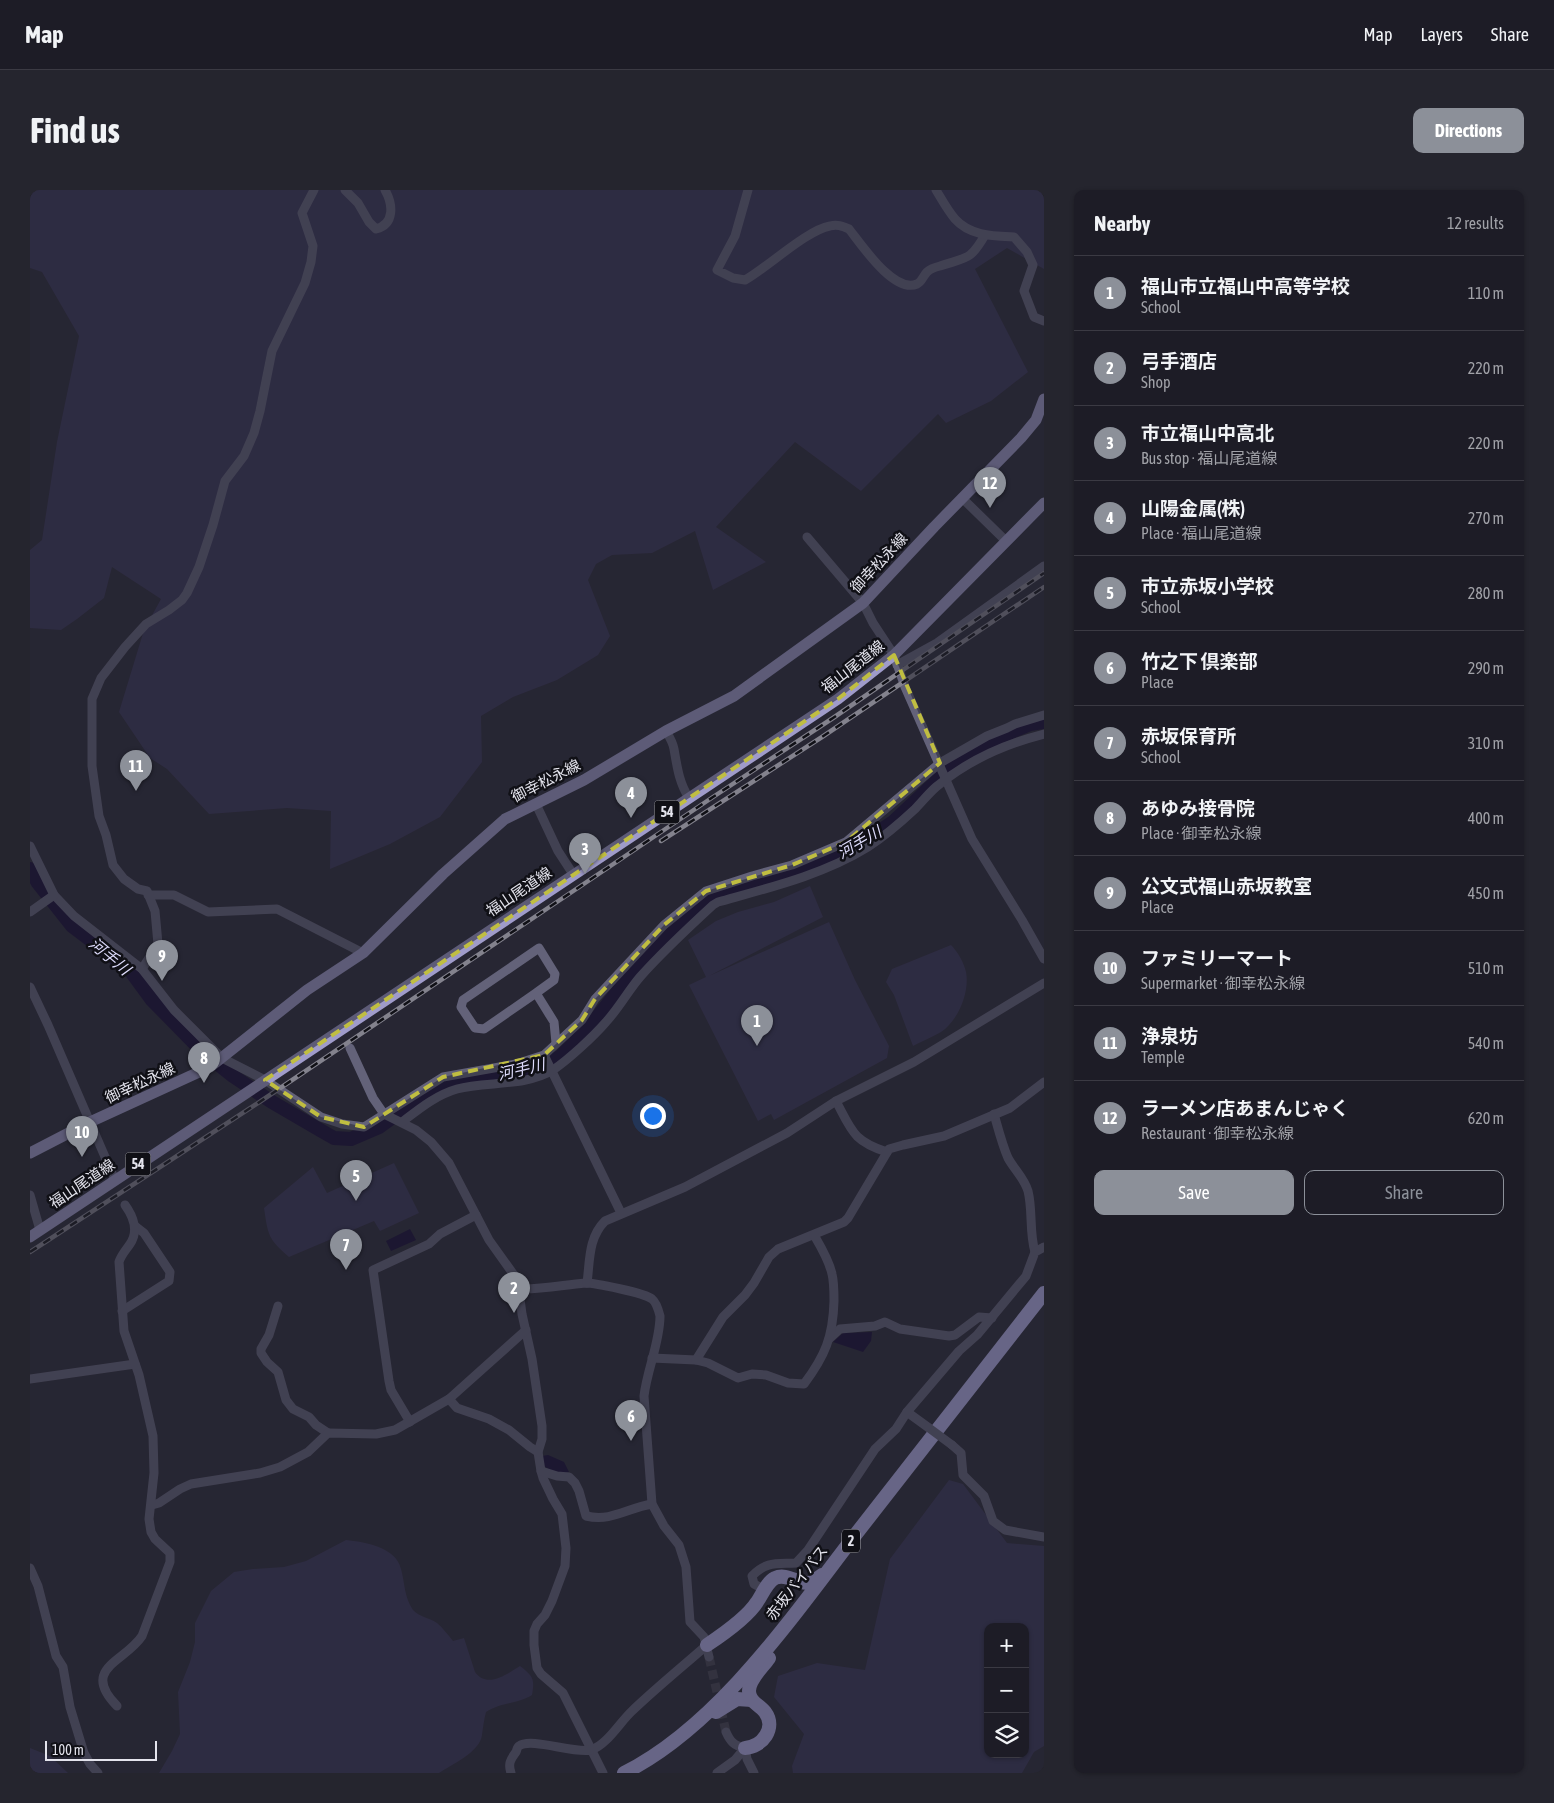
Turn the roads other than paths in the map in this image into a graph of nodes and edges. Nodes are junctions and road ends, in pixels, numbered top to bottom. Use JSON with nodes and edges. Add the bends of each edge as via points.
{"nodes":[{"id":1,"x":314,"y":190,"type":"edge"},
{"id":2,"x":345,"y":190,"type":"edge"},
{"id":3,"x":385,"y":190,"type":"edge"},
{"id":4,"x":748,"y":190,"type":"edge"},
{"id":5,"x":936,"y":190,"type":"edge"},
{"id":6,"x":985,"y":235,"type":"junction"},
{"id":7,"x":1044,"y":321,"type":"edge"},
{"id":8,"x":1044,"y":399,"type":"edge"},
{"id":9,"x":962,"y":498,"type":"junction"},
{"id":10,"x":1044,"y":503,"type":"edge"},
{"id":11,"x":807,"y":537,"type":"dead end"},
{"id":12,"x":1006,"y":541,"type":"junction"},
{"id":13,"x":1044,"y":566,"type":"edge"},
{"id":14,"x":863,"y":604,"type":"junction"},
{"id":15,"x":895,"y":660,"type":"junction"},
{"id":16,"x":1044,"y":715,"type":"edge"},
{"id":17,"x":666,"y":731,"type":"junction"},
{"id":18,"x":1044,"y":734,"type":"edge"},
{"id":19,"x":940,"y":764,"type":"junction"},
{"id":20,"x":946,"y":778,"type":"junction"},
{"id":21,"x":689,"y":798,"type":"junction"},
{"id":22,"x":536,"y":804,"type":"junction"},
{"id":23,"x":30,"y":846,"type":"edge"},
{"id":24,"x":573,"y":874,"type":"junction"},
{"id":25,"x":148,"y":895,"type":"junction"},
{"id":26,"x":50,"y":898,"type":"junction"},
{"id":27,"x":30,"y":912,"type":"edge"},
{"id":28,"x":363,"y":953,"type":"junction"},
{"id":29,"x":1044,"y":959,"type":"edge"},
{"id":30,"x":142,"y":969,"type":"junction"},
{"id":31,"x":1044,"y":983,"type":"edge"},
{"id":32,"x":30,"y":987,"type":"edge"},
{"id":33,"x":536,"y":994,"type":"junction"},
{"id":34,"x":556,"y":1043,"type":"junction"},
{"id":35,"x":350,"y":1048,"type":"dead end"},
{"id":36,"x":544,"y":1056,"type":"junction"},
{"id":37,"x":218,"y":1061,"type":"junction"},
{"id":38,"x":551,"y":1069,"type":"junction"},
{"id":39,"x":263,"y":1082,"type":"junction"},
{"id":40,"x":1044,"y":1082,"type":"edge"},
{"id":41,"x":836,"y":1101,"type":"junction"},
{"id":42,"x":386,"y":1114,"type":"junction"},
{"id":43,"x":994,"y":1114,"type":"junction"},
{"id":44,"x":400,"y":1121,"type":"junction"},
{"id":45,"x":90,"y":1122,"type":"junction"},
{"id":46,"x":887,"y":1152,"type":"junction"},
{"id":47,"x":30,"y":1153,"type":"edge"},
{"id":48,"x":115,"y":1180,"type":"junction"},
{"id":49,"x":30,"y":1195,"type":"edge"},
{"id":50,"x":125,"y":1205,"type":"dead end"},
{"id":51,"x":621,"y":1213,"type":"junction"},
{"id":52,"x":476,"y":1216,"type":"junction"},
{"id":53,"x":135,"y":1226,"type":"junction"},
{"id":54,"x":35,"y":1234,"type":"edge"},
{"id":55,"x":814,"y":1235,"type":"junction"},
{"id":56,"x":1044,"y":1246,"type":"edge"},
{"id":57,"x":1035,"y":1252,"type":"junction"},
{"id":58,"x":587,"y":1283,"type":"junction"},
{"id":59,"x":524,"y":1289,"type":"junction"},
{"id":60,"x":1044,"y":1293,"type":"edge"},
{"id":61,"x":1044,"y":1299,"type":"edge"},
{"id":62,"x":278,"y":1306,"type":"dead end"},
{"id":63,"x":122,"y":1311,"type":"junction"},
{"id":64,"x":992,"y":1318,"type":"junction"},
{"id":65,"x":526,"y":1330,"type":"junction"},
{"id":66,"x":829,"y":1339,"type":"junction"},
{"id":67,"x":652,"y":1358,"type":"junction"},
{"id":68,"x":696,"y":1360,"type":"junction"},
{"id":69,"x":135,"y":1364,"type":"junction"},
{"id":70,"x":30,"y":1378,"type":"edge"},
{"id":71,"x":449,"y":1399,"type":"junction"},
{"id":72,"x":907,"y":1412,"type":"junction"},
{"id":73,"x":410,"y":1422,"type":"junction"},
{"id":74,"x":328,"y":1433,"type":"junction"},
{"id":75,"x":538,"y":1452,"type":"junction"},
{"id":76,"x":541,"y":1471,"type":"junction"},
{"id":77,"x":652,"y":1504,"type":"junction"},
{"id":78,"x":152,"y":1505,"type":"junction"},
{"id":79,"x":1044,"y":1537,"type":"edge"},
{"id":80,"x":30,"y":1568,"type":"edge"},
{"id":81,"x":830,"y":1568,"type":"junction"},
{"id":82,"x":786,"y":1577,"type":"junction"},
{"id":83,"x":765,"y":1590,"type":"junction"},
{"id":84,"x":813,"y":1596,"type":"junction"},
{"id":85,"x":708,"y":1651,"type":"junction"},
{"id":86,"x":756,"y":1660,"type":"junction"},
{"id":87,"x":752,"y":1700,"type":"junction"},
{"id":88,"x":117,"y":1706,"type":"dead end"},
{"id":89,"x":716,"y":1712,"type":"junction"},
{"id":90,"x":726,"y":1732,"type":"tunnel mouth"},
{"id":91,"x":745,"y":1748,"type":"junction"},
{"id":92,"x":592,"y":1750,"type":"junction"},
{"id":93,"x":634,"y":1771,"type":"edge"},
{"id":94,"x":98,"y":1773,"type":"edge"},
{"id":95,"x":511,"y":1773,"type":"edge"},
{"id":96,"x":603,"y":1773,"type":"edge"},
{"id":97,"x":717,"y":1773,"type":"edge"},
{"id":98,"x":754,"y":1773,"type":"edge"}],
"edges":[{"from":1,"to":25,"type":"street","via":[[302,212],[313,246],[305,283],[272,351],[254,433],[244,456],[225,481],[199,567],[182,600],[146,624],[124,647],[101,678],[92,699],[92,766],[99,816],[113,864],[124,879],[138,890],[147,891]]},
{"from":2,"to":3,"type":"street","via":[[376,229],[388,223],[390,218],[390,202]]},
{"from":4,"to":6,"type":"street","via":[[735,236],[717,270],[733,278],[745,280],[813,234],[829,226],[842,225],[893,279],[912,285],[919,283],[928,271],[970,256]]},
{"from":5,"to":6,"type":"street","via":[[956,220]]},
{"from":6,"to":7,"type":"street","via":[[1014,237],[1027,252],[1033,265],[1024,290],[1034,317]]},
{"from":8,"to":9,"type":"main road","name":"御幸松永線","via":[[1036,420]]},
{"from":9,"to":12,"type":"street"},
{"from":9,"to":14,"type":"main road","name":"御幸松永線"},
{"from":10,"to":12,"type":"main road","name":"福山尾道線","number":"54"},
{"from":11,"to":14,"type":"street"},
{"from":12,"to":15,"type":"main road","name":"福山尾道線","number":"54"},
{"from":13,"to":15,"type":"street","via":[[938,643]]},
{"from":14,"to":15,"type":"street"},
{"from":14,"to":17,"type":"main road","name":"御幸松永線","via":[[734,696]]},
{"from":15,"to":19,"type":"street"},
{"from":15,"to":21,"type":"main road","name":"福山尾道線","number":"54"},
{"from":16,"to":19,"type":"street","via":[[987,736]]},
{"from":17,"to":21,"type":"street","via":[[674,748],[676,768]]},
{"from":17,"to":22,"type":"main road","name":"御幸松永線","via":[[584,780]]},
{"from":18,"to":20,"type":"street","via":[[997,750]]},
{"from":19,"to":20,"type":"street"},
{"from":19,"to":34,"type":"street","via":[[846,842],[792,865],[706,891],[664,925],[595,999],[582,1020]]},
{"from":20,"to":29,"type":"street","via":[[972,839]]},
{"from":20,"to":38,"type":"street","via":[[897,826],[866,849],[797,880],[713,905],[669,945],[606,1023]]},
{"from":21,"to":24,"type":"main road","name":"福山尾道線","number":"54"},
{"from":22,"to":24,"type":"street","via":[[558,852]]},
{"from":22,"to":28,"type":"main road","name":"御幸松永線","via":[[505,819],[443,874]]},
{"from":23,"to":26,"type":"street"},
{"from":24,"to":39,"type":"main road","name":"福山尾道線","number":"54"},
{"from":25,"to":28,"type":"street","via":[[174,895],[208,912],[277,909]]},
{"from":25,"to":30,"type":"street","via":[[154,911],[158,944]]},
{"from":26,"to":27,"type":"street"},
{"from":26,"to":30,"type":"street"},
{"from":28,"to":37,"type":"main road","name":"御幸松永線","via":[[307,990]]},
{"from":30,"to":37,"type":"street"},
{"from":31,"to":41,"type":"street","via":[[914,1062]]},
{"from":32,"to":45,"type":"street"},
{"from":33,"to":33,"type":"street","via":[[484,1029],[475,1028],[461,1007],[462,1000],[539,948],[555,974],[554,980]]},
{"from":33,"to":34,"type":"street","via":[[554,1022]]},
{"from":34,"to":36,"type":"street"},
{"from":35,"to":42,"type":"street","via":[[373,1098]]},
{"from":36,"to":38,"type":"street"},
{"from":36,"to":42,"type":"street","via":[[443,1077]]},
{"from":37,"to":39,"type":"street"},
{"from":37,"to":45,"type":"main road","name":"御幸松永線"},
{"from":38,"to":44,"type":"street","via":[[542,1075],[506,1084],[447,1092]]},
{"from":38,"to":51,"type":"street"},
{"from":39,"to":42,"type":"street","via":[[321,1117],[342,1124],[364,1126]]},
{"from":39,"to":48,"type":"main road","name":"福山尾道線","number":"54"},
{"from":40,"to":43,"type":"street","via":[[1010,1108]]},
{"from":41,"to":46,"type":"street","via":[[858,1138],[868,1146]]},
{"from":41,"to":51,"type":"street","via":[[787,1133],[693,1182]]},
{"from":42,"to":44,"type":"street"},
{"from":43,"to":46,"type":"street","via":[[944,1136],[903,1144]]},
{"from":43,"to":57,"type":"street","via":[[1008,1158],[1027,1190]]},
{"from":44,"to":52,"type":"street","via":[[431,1142],[449,1163]]},
{"from":45,"to":47,"type":"main road","name":"御幸松永線"},
{"from":45,"to":48,"type":"street"},
{"from":46,"to":55,"type":"street","via":[[848,1218]]},
{"from":48,"to":54,"type":"main road","name":"福山尾道線","number":"54"},
{"from":49,"to":54,"type":"street"},
{"from":50,"to":53,"type":"street"},
{"from":51,"to":58,"type":"street","via":[[605,1221],[597,1230]]},
{"from":52,"to":59,"type":"street"},
{"from":52,"to":73,"type":"street","via":[[440,1234],[429,1244],[373,1270],[388,1381]]},
{"from":53,"to":63,"type":"street","via":[[132,1241],[119,1262]]},
{"from":53,"to":63,"type":"street","via":[[144,1233],[170,1272],[170,1278]]},
{"from":55,"to":66,"type":"street","via":[[833,1275],[833,1324]]},
{"from":55,"to":68,"type":"street","via":[[778,1249],[769,1258],[745,1296],[723,1317]]},
{"from":56,"to":57,"type":"street"},
{"from":57,"to":64,"type":"street","via":[[1026,1276]]},
{"from":58,"to":59,"type":"street"},
{"from":58,"to":67,"type":"street","via":[[641,1294],[653,1300],[660,1314]]},
{"from":59,"to":65,"type":"street","via":[[520,1299]]},
{"from":60,"to":81,"type":"highway","name":"赤坂バイパス","number":"2"},
{"from":61,"to":84,"type":"highway","name":"赤坂バイパス","number":"2"},
{"from":62,"to":74,"type":"street","via":[[261,1353],[278,1372],[286,1400],[293,1409]]},
{"from":63,"to":69,"type":"street","via":[[124,1331]]},
{"from":64,"to":66,"type":"street","via":[[979,1317],[955,1336],[900,1328],[885,1322],[840,1329]]},
{"from":64,"to":72,"type":"street"},
{"from":65,"to":71,"type":"street"},
{"from":65,"to":75,"type":"street","via":[[542,1426]]},
{"from":66,"to":68,"type":"street","via":[[818,1366],[804,1384],[788,1383],[766,1375],[738,1378]]},
{"from":67,"to":68,"type":"street"},
{"from":67,"to":77,"type":"street","via":[[644,1396]]},
{"from":69,"to":70,"type":"street"},
{"from":69,"to":78,"type":"street","via":[[153,1436]]},
{"from":71,"to":73,"type":"street"},
{"from":71,"to":75,"type":"street","via":[[457,1408],[509,1430]]},
{"from":72,"to":79,"type":"street","bridge":true,"via":[[961,1453],[964,1475],[984,1496],[993,1521],[1005,1530]]},
{"from":72,"to":83,"type":"street","via":[[896,1429],[875,1449],[796,1563],[774,1563],[759,1568],[752,1576],[754,1584]]},
{"from":73,"to":74,"type":"street","via":[[395,1430],[376,1434]]},
{"from":74,"to":78,"type":"street","via":[[308,1452],[280,1467],[191,1484]]},
{"from":75,"to":76,"type":"street"},
{"from":76,"to":77,"type":"street","via":[[569,1477],[576,1484],[586,1516],[608,1518]]},
{"from":76,"to":92,"type":"street","via":[[562,1514],[566,1548],[565,1566],[552,1601],[534,1631],[537,1668],[563,1693]]},
{"from":77,"to":85,"type":"street","via":[[679,1545],[686,1567],[690,1622],[704,1637]]},
{"from":78,"to":88,"type":"street","via":[[151,1532],[170,1553],[170,1562],[142,1636],[103,1674],[102,1683]]},
{"from":80,"to":94,"type":"street","via":[[38,1586],[56,1656],[63,1667],[70,1707],[84,1753]]},
{"from":81,"to":82,"type":"highway","via":[[812,1582]]},
{"from":81,"to":86,"type":"highway","name":"赤坂バイパス","number":"2"},
{"from":82,"to":83,"type":"highway","via":[[773,1578]]},
{"from":82,"to":86,"type":"highway","via":[[800,1594],[798,1601]]},
{"from":83,"to":85,"type":"highway","via":[[755,1605]]},
{"from":84,"to":87,"type":"highway","via":[[802,1616],[751,1682]]},
{"from":84,"to":89,"type":"highway","name":"赤坂バイパス","number":"2","via":[[760,1664]]},
{"from":85,"to":92,"type":"street","via":[[630,1712],[609,1737]]},
{"from":86,"to":93,"type":"highway","name":"赤坂バイパス","number":"2","via":[[699,1722]]},
{"from":87,"to":89,"type":"highway","via":[[737,1699]]},
{"from":87,"to":91,"type":"highway","via":[[765,1712],[769,1724],[766,1738],[754,1747]]},
{"from":89,"to":93,"type":"highway","name":"赤坂バイパス","number":"2","via":[[686,1740]]},
{"from":90,"to":91,"type":"street","via":[[729,1740]]},
{"from":91,"to":97,"type":"street"},
{"from":91,"to":98,"type":"street"},
{"from":92,"to":95,"type":"street","via":[[530,1742],[519,1746],[512,1757]]},
{"from":92,"to":96,"type":"street"}]}
